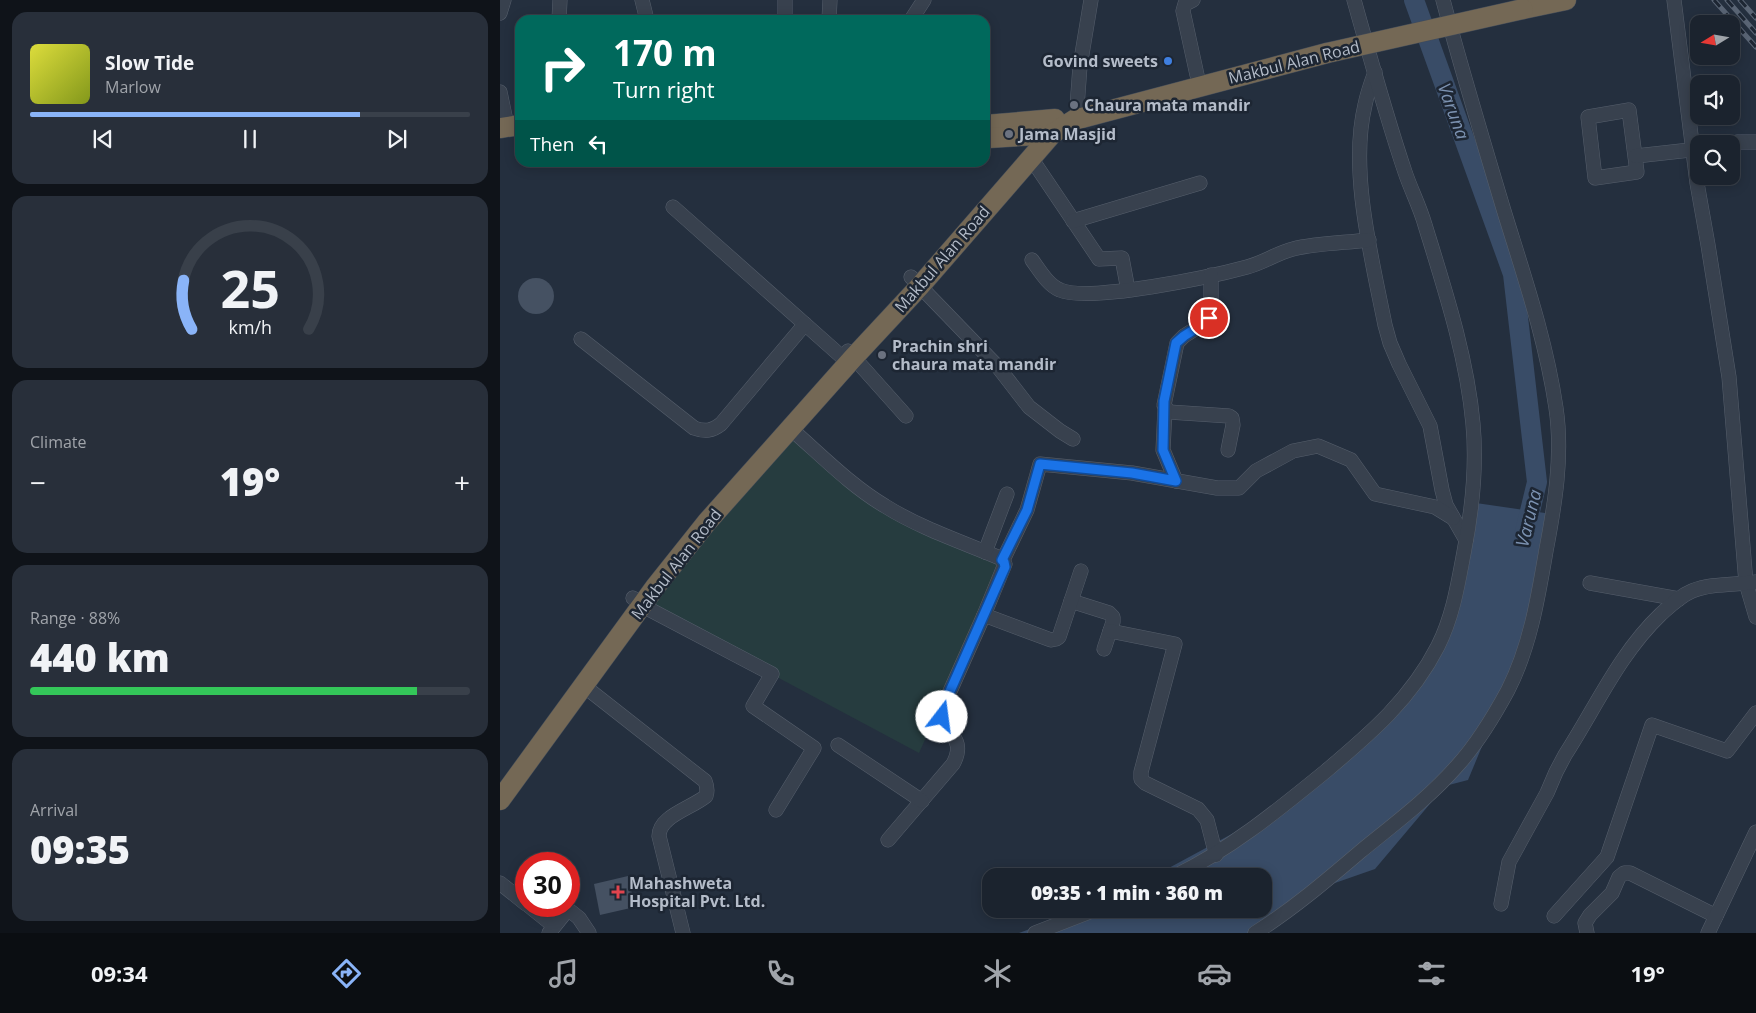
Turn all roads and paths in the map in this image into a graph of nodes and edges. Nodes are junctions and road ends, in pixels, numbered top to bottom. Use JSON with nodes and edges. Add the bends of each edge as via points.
{"nodes":[{"id":1,"x":504,"y":0,"type":"edge"},
{"id":2,"x":560,"y":0,"type":"edge"},
{"id":3,"x":642,"y":0,"type":"edge"},
{"id":4,"x":785,"y":0,"type":"edge"},
{"id":5,"x":830,"y":0,"type":"edge"},
{"id":6,"x":924,"y":0,"type":"edge"},
{"id":7,"x":1091,"y":0,"type":"edge"},
{"id":8,"x":1193,"y":0,"type":"edge"},
{"id":9,"x":1354,"y":0,"type":"edge"},
{"id":10,"x":1443,"y":0,"type":"edge"},
{"id":11,"x":1502,"y":0,"type":"edge"},
{"id":12,"x":1566,"y":0,"type":"edge"},
{"id":13,"x":1674,"y":0,"type":"edge"},
{"id":14,"x":500,"y":12,"type":"edge"},
{"id":15,"x":560,"y":15,"type":"edge"},
{"id":16,"x":645,"y":15,"type":"edge"},
{"id":17,"x":785,"y":15,"type":"edge"},
{"id":18,"x":829,"y":15,"type":"edge"},
{"id":19,"x":914,"y":15,"type":"edge"},
{"id":20,"x":1326,"y":48,"type":"junction"},
{"id":21,"x":1375,"y":72,"type":"junction"},
{"id":22,"x":1197,"y":75,"type":"junction"},
{"id":23,"x":500,"y":92,"type":"edge"},
{"id":24,"x":1077,"y":107,"type":"junction"},
{"id":25,"x":1055,"y":119,"type":"junction"},
{"id":26,"x":509,"y":120,"type":"edge"},
{"id":27,"x":990,"y":125,"type":"edge"},
{"id":28,"x":1036,"y":135,"type":"junction"},
{"id":29,"x":1694,"y":135,"type":"edge"},
{"id":30,"x":990,"y":138,"type":"edge"},
{"id":31,"x":1740,"y":142,"type":"edge"},
{"id":32,"x":1756,"y":142,"type":"edge"},
{"id":33,"x":1690,"y":151,"type":"edge"},
{"id":34,"x":1636,"y":156,"type":"junction"},
{"id":35,"x":1031,"y":158,"type":"junction"},
{"id":36,"x":1200,"y":183,"type":"dead end"},
{"id":37,"x":1696,"y":185,"type":"edge"},
{"id":38,"x":674,"y":207,"type":"dead end"},
{"id":39,"x":1073,"y":221,"type":"junction"},
{"id":40,"x":1369,"y":240,"type":"junction"},
{"id":41,"x":1032,"y":260,"type":"dead end"},
{"id":42,"x":1211,"y":275,"type":"junction"},
{"id":43,"x":915,"y":282,"type":"junction"},
{"id":44,"x":1128,"y":290,"type":"junction"},
{"id":45,"x":805,"y":324,"type":"junction"},
{"id":46,"x":581,"y":339,"type":"dead end"},
{"id":47,"x":847,"y":355,"type":"junction"},
{"id":48,"x":1165,"y":408,"type":"junction"},
{"id":49,"x":906,"y":416,"type":"dead end"},
{"id":50,"x":791,"y":429,"type":"junction"},
{"id":51,"x":1073,"y":439,"type":"dead end"},
{"id":52,"x":1228,"y":450,"type":"dead end"},
{"id":53,"x":755,"y":459,"type":"junction"},
{"id":54,"x":1176,"y":481,"type":"junction"},
{"id":55,"x":1007,"y":494,"type":"dead end"},
{"id":56,"x":1453,"y":518,"type":"junction"},
{"id":57,"x":1466,"y":540,"type":"junction"},
{"id":58,"x":985,"y":552,"type":"junction"},
{"id":59,"x":1002,"y":560,"type":"junction"},
{"id":60,"x":1081,"y":572,"type":"dead end"},
{"id":61,"x":1590,"y":582,"type":"dead end"},
{"id":62,"x":1751,"y":583,"type":"edge"},
{"id":63,"x":1679,"y":599,"type":"junction"},
{"id":64,"x":1071,"y":601,"type":"junction"},
{"id":65,"x":638,"y":602,"type":"junction"},
{"id":66,"x":984,"y":615,"type":"junction"},
{"id":67,"x":1756,"y":617,"type":"edge"},
{"id":68,"x":1110,"y":631,"type":"junction"},
{"id":69,"x":1104,"y":648,"type":"dead end"},
{"id":70,"x":584,"y":686,"type":"junction"},
{"id":71,"x":1756,"y":713,"type":"edge"},
{"id":72,"x":838,"y":745,"type":"dead end"},
{"id":73,"x":500,"y":781,"type":"edge"},
{"id":74,"x":500,"y":800,"type":"edge"},
{"id":75,"x":922,"y":801,"type":"junction"},
{"id":76,"x":776,"y":810,"type":"dead end"},
{"id":77,"x":1756,"y":832,"type":"edge"},
{"id":78,"x":888,"y":840,"type":"dead end"},
{"id":79,"x":1216,"y":855,"type":"junction"},
{"id":80,"x":1191,"y":868,"type":"edge"},
{"id":81,"x":500,"y":883,"type":"edge"},
{"id":82,"x":515,"y":895,"type":"edge"},
{"id":83,"x":1501,"y":904,"type":"dead end"},
{"id":84,"x":1554,"y":916,"type":"dead end"},
{"id":85,"x":1716,"y":916,"type":"junction"},
{"id":86,"x":540,"y":917,"type":"edge"},
{"id":87,"x":1074,"y":918,"type":"edge"},
{"id":88,"x":551,"y":929,"type":"edge"},
{"id":89,"x":589,"y":933,"type":"edge"},
{"id":90,"x":683,"y":933,"type":"edge"},
{"id":91,"x":1035,"y":933,"type":"edge"},
{"id":92,"x":1255,"y":933,"type":"edge"},
{"id":93,"x":1586,"y":933,"type":"edge"},
{"id":94,"x":1708,"y":933,"type":"edge"}],
"edges":[{"from":1,"to":14,"type":"street"},
{"from":2,"to":15,"type":"street"},
{"from":3,"to":16,"type":"street"},
{"from":4,"to":17,"type":"street"},
{"from":5,"to":18,"type":"street"},
{"from":6,"to":19,"type":"street"},
{"from":7,"to":24,"type":"street"},
{"from":8,"to":22,"type":"street","via":[[1185,4],[1183,11]]},
{"from":9,"to":21,"type":"street"},
{"from":10,"to":92,"type":"street","via":[[1546,352],[1557,411],[1559,460],[1554,510],[1535,614],[1508,689],[1458,765],[1426,797],[1331,876],[1282,916]]},
{"from":11,"to":20,"type":"highway"},
{"from":12,"to":20,"type":"highway","name":"Makbul Alan Road","bridge":true},
{"from":13,"to":29,"type":"street"},
{"from":20,"to":22,"type":"highway","name":"Makbul Alan Road"},
{"from":20,"to":35,"type":"highway","name":"Makbul Alan Road","via":[[1074,120],[1052,134]]},
{"from":21,"to":40,"type":"street","via":[[1364,107],[1360,153],[1363,207]]},
{"from":21,"to":57,"type":"street","via":[[1405,174],[1424,222],[1457,335],[1470,395],[1474,452],[1471,517]]},
{"from":22,"to":24,"type":"highway","name":"Makbul Alan Road"},
{"from":23,"to":26,"type":"street"},
{"from":24,"to":25,"type":"highway","name":"Makbul Alan Road"},
{"from":25,"to":27,"type":"highway"},
{"from":25,"to":28,"type":"highway","name":"Makbul Alan Road"},
{"from":28,"to":30,"type":"highway"},
{"from":28,"to":43,"type":"highway","name":"Makbul Alan Road"},
{"from":31,"to":32,"type":"street"},
{"from":33,"to":34,"type":"street"},
{"from":34,"to":34,"type":"street","via":[[1637,172],[1594,178],[1588,117],[1629,110]]},
{"from":35,"to":39,"type":"street"},
{"from":35,"to":43,"type":"highway","name":"Makbul Alan Road"},
{"from":36,"to":39,"type":"street"},
{"from":37,"to":62,"type":"street","via":[[1729,377]]},
{"from":38,"to":45,"type":"street"},
{"from":39,"to":44,"type":"street","via":[[1099,259],[1122,258]]},
{"from":40,"to":42,"type":"street","via":[[1292,249],[1247,267]]},
{"from":40,"to":56,"type":"street","via":[[1390,343],[1430,426],[1442,490]]},
{"from":41,"to":44,"type":"street","via":[[1062,291],[1084,294]]},
{"from":42,"to":44,"type":"street"},
{"from":42,"to":48,"type":"street","via":[[1209,318],[1176,343]]},
{"from":43,"to":47,"type":"highway","name":"Makbul Alan Road"},
{"from":43,"to":51,"type":"street","via":[[998,367],[1029,407]]},
{"from":45,"to":46,"type":"street","via":[[721,424],[702,431]]},
{"from":45,"to":47,"type":"street"},
{"from":47,"to":49,"type":"street"},
{"from":47,"to":50,"type":"highway","name":"Makbul Alan Road"},
{"from":47,"to":53,"type":"highway","name":"Makbul Alan Road"},
{"from":48,"to":52,"type":"street","via":[[1173,413],[1232,418]]},
{"from":48,"to":54,"type":"street","via":[[1163,450]]},
{"from":50,"to":53,"type":"highway","name":"Makbul Alan Road"},
{"from":50,"to":58,"type":"street","via":[[865,493],[886,507]]},
{"from":53,"to":65,"type":"highway","name":"Makbul Alan Road","via":[[718,490]]},
{"from":54,"to":56,"type":"street","via":[[1239,488],[1256,471],[1293,451],[1318,446],[1351,460],[1375,494],[1435,507]]},
{"from":54,"to":59,"type":"street","via":[[1040,464],[1027,510]]},
{"from":55,"to":58,"type":"street"},
{"from":56,"to":57,"type":"street"},
{"from":57,"to":79,"type":"street","via":[[1449,621],[1438,647],[1398,706],[1315,780]]},
{"from":58,"to":59,"type":"street"},
{"from":59,"to":66,"type":"street","via":[[1005,567]]},
{"from":60,"to":64,"type":"street"},
{"from":61,"to":63,"type":"street"},
{"from":62,"to":63,"type":"street","via":[[1702,588]]},
{"from":62,"to":67,"type":"street"},
{"from":63,"to":83,"type":"street","via":[[1628,651],[1565,755],[1509,862]]},
{"from":64,"to":66,"type":"street","via":[[1059,637],[1054,640]]},
{"from":64,"to":68,"type":"street","via":[[1112,615]]},
{"from":65,"to":70,"type":"highway","name":"Makbul Alan Road"},
{"from":65,"to":73,"type":"highway","name":"Makbul Alan Road"},
{"from":65,"to":76,"type":"street","via":[[772,674],[753,706],[814,748]]},
{"from":66,"to":75,"type":"street","via":[[942,712],[956,740],[957,756]]},
{"from":68,"to":69,"type":"street"},
{"from":68,"to":79,"type":"street","via":[[1175,644],[1141,779],[1198,809],[1207,820]]},
{"from":70,"to":74,"type":"highway","name":"Makbul Alan Road"},
{"from":70,"to":90,"type":"street","via":[[706,785],[706,796],[664,822],[659,831]]},
{"from":71,"to":84,"type":"street","via":[[1727,751],[1652,725],[1606,857]]},
{"from":72,"to":75,"type":"street"},
{"from":75,"to":78,"type":"street"},
{"from":77,"to":85,"type":"street"},
{"from":79,"to":80,"type":"street"},
{"from":81,"to":82,"type":"street"},
{"from":85,"to":93,"type":"street","via":[[1630,873],[1624,873],[1612,893],[1590,915]]},
{"from":85,"to":94,"type":"street"},
{"from":86,"to":88,"type":"street"},
{"from":87,"to":91,"type":"street"},
{"from":88,"to":89,"type":"street","via":[[564,913],[570,911]]}]}
